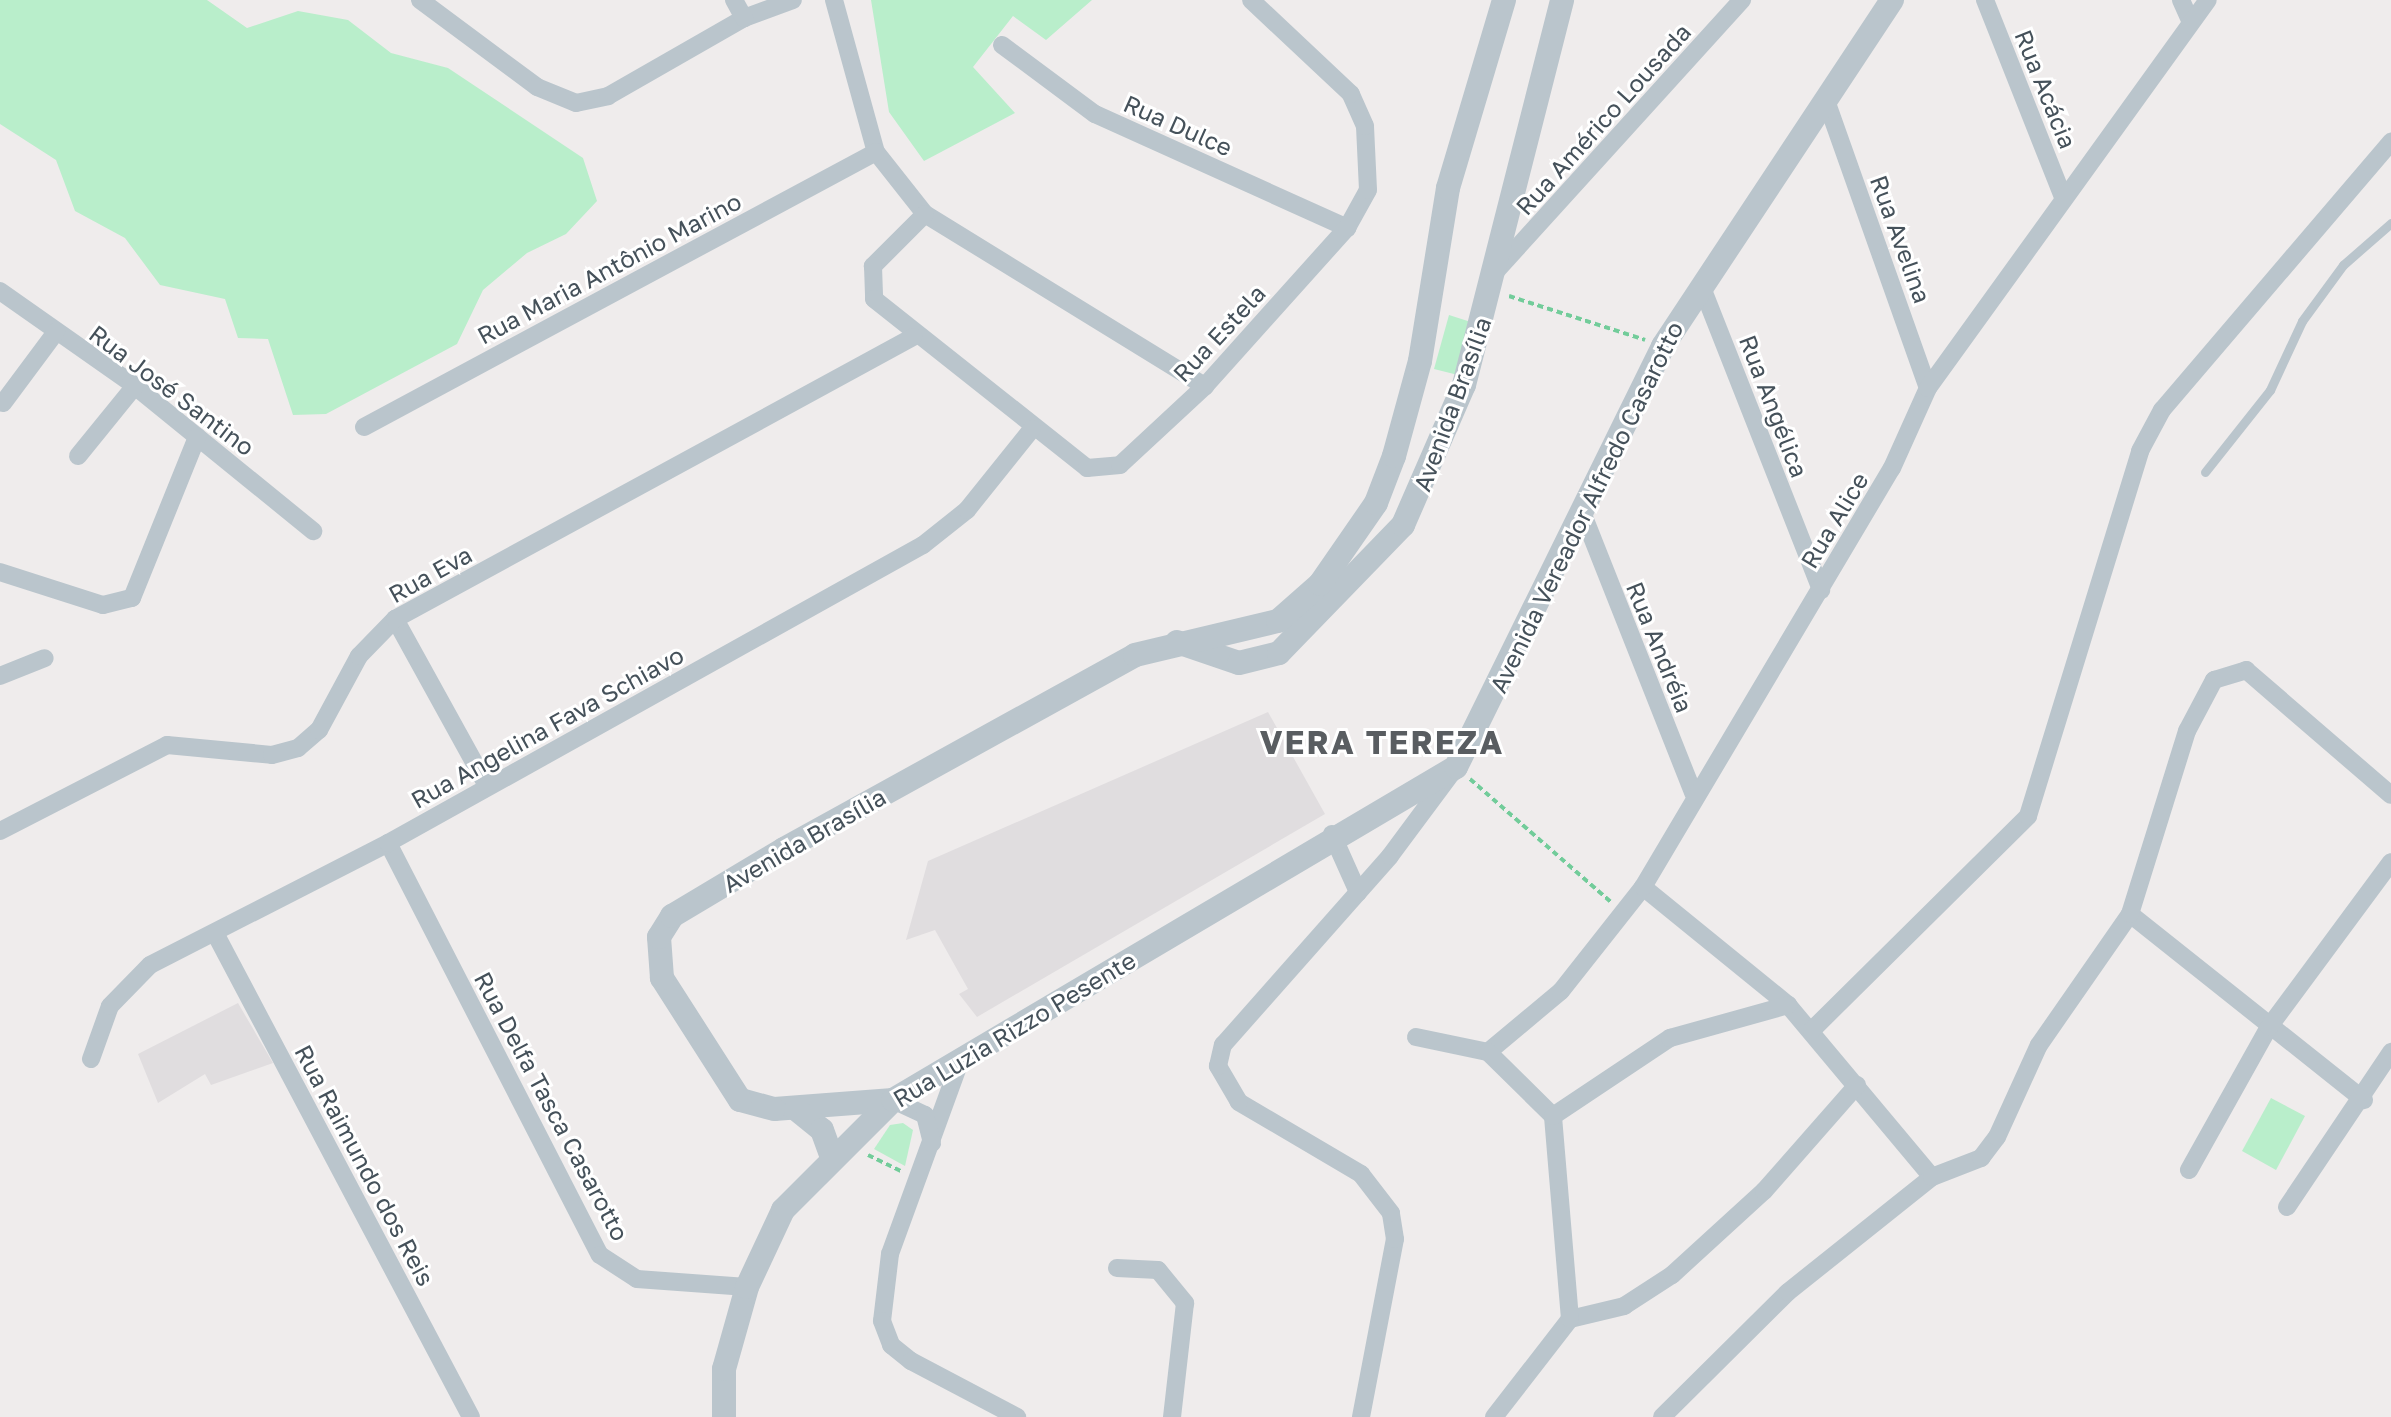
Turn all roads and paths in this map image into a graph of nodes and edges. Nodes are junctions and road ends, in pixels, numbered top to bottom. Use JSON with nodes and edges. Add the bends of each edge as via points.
{"nodes":[{"id":1,"x":734,"y":0,"type":"edge"},
{"id":2,"x":793,"y":0,"type":"edge"},
{"id":3,"x":834,"y":0,"type":"edge"},
{"id":4,"x":1251,"y":0,"type":"edge"},
{"id":5,"x":1504,"y":0,"type":"edge"},
{"id":6,"x":1562,"y":0,"type":"edge"},
{"id":7,"x":1742,"y":0,"type":"edge"},
{"id":8,"x":1892,"y":0,"type":"edge"},
{"id":9,"x":1985,"y":0,"type":"edge"},
{"id":10,"x":2181,"y":0,"type":"edge"},
{"id":11,"x":2208,"y":0,"type":"edge"},
{"id":12,"x":430,"y":3,"type":"edge"},
{"id":13,"x":744,"y":18,"type":"junction"},
{"id":14,"x":2190,"y":20,"type":"junction"},
{"id":15,"x":1002,"y":45,"type":"dead end"},
{"id":16,"x":1828,"y":106,"type":"junction"},
{"id":17,"x":2391,"y":142,"type":"edge"},
{"id":18,"x":876,"y":152,"type":"junction"},
{"id":19,"x":2063,"y":197,"type":"junction"},
{"id":20,"x":925,"y":214,"type":"junction"},
{"id":21,"x":2391,"y":223,"type":"edge"},
{"id":22,"x":1347,"y":228,"type":"junction"},
{"id":23,"x":1494,"y":280,"type":"junction"},
{"id":24,"x":1701,"y":285,"type":"junction"},
{"id":25,"x":0,"y":291,"type":"edge"},
{"id":26,"x":56,"y":332,"type":"junction"},
{"id":27,"x":913,"y":337,"type":"junction"},
{"id":28,"x":1663,"y":346,"type":"junction"},
{"id":29,"x":1205,"y":386,"type":"junction"},
{"id":30,"x":134,"y":387,"type":"junction"},
{"id":31,"x":1928,"y":388,"type":"junction"},
{"id":32,"x":3,"y":403,"type":"dead end"},
{"id":33,"x":364,"y":427,"type":"dead end"},
{"id":34,"x":1032,"y":429,"type":"junction"},
{"id":35,"x":197,"y":437,"type":"junction"},
{"id":36,"x":78,"y":456,"type":"dead end"},
{"id":37,"x":2205,"y":472,"type":"dead end"},
{"id":38,"x":1584,"y":517,"type":"junction"},
{"id":39,"x":313,"y":531,"type":"dead end"},
{"id":40,"x":0,"y":572,"type":"edge"},
{"id":41,"x":1821,"y":590,"type":"junction"},
{"id":42,"x":395,"y":619,"type":"junction"},
{"id":43,"x":1278,"y":621,"type":"junction"},
{"id":44,"x":1298,"y":637,"type":"junction"},
{"id":45,"x":1175,"y":641,"type":"junction"},
{"id":46,"x":45,"y":658,"type":"dead end"},
{"id":47,"x":0,"y":676,"type":"edge"},
{"id":48,"x":1456,"y":767,"type":"junction"},
{"id":49,"x":487,"y":786,"type":"junction"},
{"id":50,"x":1693,"y":793,"type":"junction"},
{"id":51,"x":2391,"y":795,"type":"edge"},
{"id":52,"x":0,"y":831,"type":"edge"},
{"id":53,"x":1332,"y":834,"type":"junction"},
{"id":54,"x":388,"y":843,"type":"junction"},
{"id":55,"x":2391,"y":862,"type":"edge"},
{"id":56,"x":1643,"y":887,"type":"junction"},
{"id":57,"x":1358,"y":892,"type":"junction"},
{"id":58,"x":1621,"y":910,"type":"junction"},
{"id":59,"x":2130,"y":914,"type":"junction"},
{"id":60,"x":216,"y":935,"type":"junction"},
{"id":61,"x":1788,"y":1005,"type":"junction"},
{"id":62,"x":2269,"y":1027,"type":"junction"},
{"id":63,"x":1812,"y":1030,"type":"junction"},
{"id":64,"x":1416,"y":1037,"type":"dead end"},
{"id":65,"x":1488,"y":1052,"type":"junction"},
{"id":66,"x":2391,"y":1052,"type":"edge"},
{"id":67,"x":91,"y":1059,"type":"dead end"},
{"id":68,"x":958,"y":1067,"type":"junction"},
{"id":69,"x":1857,"y":1085,"type":"junction"},
{"id":70,"x":893,"y":1100,"type":"junction"},
{"id":71,"x":2364,"y":1100,"type":"junction"},
{"id":72,"x":796,"y":1109,"type":"junction"},
{"id":73,"x":1553,"y":1116,"type":"junction"},
{"id":74,"x":932,"y":1143,"type":"junction"},
{"id":75,"x":842,"y":1158,"type":"junction"},
{"id":76,"x":2189,"y":1170,"type":"dead end"},
{"id":77,"x":1932,"y":1177,"type":"junction"},
{"id":78,"x":903,"y":1179,"type":"dead end"},
{"id":79,"x":2287,"y":1207,"type":"dead end"},
{"id":80,"x":1117,"y":1268,"type":"dead end"},
{"id":81,"x":747,"y":1287,"type":"junction"},
{"id":82,"x":1570,"y":1319,"type":"junction"},
{"id":83,"x":471,"y":1417,"type":"edge"},
{"id":84,"x":724,"y":1417,"type":"edge"},
{"id":85,"x":1017,"y":1417,"type":"edge"},
{"id":86,"x":1172,"y":1417,"type":"edge"},
{"id":87,"x":1361,"y":1417,"type":"edge"},
{"id":88,"x":1494,"y":1417,"type":"edge"},
{"id":89,"x":1662,"y":1417,"type":"edge"}],
"edges":[{"from":1,"to":13,"type":"street"},
{"from":2,"to":13,"type":"street"},
{"from":3,"to":18,"type":"street"},
{"from":4,"to":22,"type":"street","name":"Rua Estela","via":[[1351,94],[1365,126],[1370,178]]},
{"from":5,"to":43,"type":"street","name":"Avenida Brasília","via":[[1448,188],[1420,361],[1394,456],[1350,548]]},
{"from":6,"to":23,"type":"street","name":"Avenida Brasília"},
{"from":7,"to":23,"type":"street","name":"Rua Américo Lousada"},
{"from":8,"to":16,"type":"street","name":"Avenida Vereador Alfredo Casarotto"},
{"from":9,"to":19,"type":"street","name":"Rua Acácia"},
{"from":10,"to":14,"type":"street"},
{"from":11,"to":14,"type":"street","name":"Rua Alice"},
{"from":12,"to":13,"type":"street","via":[[537,87],[576,103],[608,96]]},
{"from":14,"to":19,"type":"street","name":"Rua Alice"},
{"from":15,"to":22,"type":"street","name":"Rua Dulce","via":[[1095,114]]},
{"from":16,"to":24,"type":"street","name":"Avenida Vereador Alfredo Casarotto"},
{"from":16,"to":31,"type":"street","name":"Rua Avelina"},
{"from":17,"to":63,"type":"street","via":[[2162,410],[2140,451],[2028,816]]},
{"from":18,"to":20,"type":"street"},
{"from":18,"to":33,"type":"street","name":"Rua Maria Antônio Marino"},
{"from":19,"to":31,"type":"street","name":"Rua Alice"},
{"from":20,"to":27,"type":"street","via":[[873,266],[869,284],[874,299]]},
{"from":20,"to":29,"type":"street"},
{"from":21,"to":37,"type":"lane","via":[[2343,265],[2302,321],[2270,390]]},
{"from":22,"to":29,"type":"street","name":"Rua Estela"},
{"from":23,"to":28,"type":"path"},
{"from":23,"to":44,"type":"street","name":"Avenida Brasília","via":[[1421,494],[1382,554]]},
{"from":24,"to":28,"type":"street","name":"Avenida Vereador Alfredo Casarotto"},
{"from":24,"to":41,"type":"street","name":"Rua Angélica"},
{"from":25,"to":26,"type":"street","name":"Rua José Santino"},
{"from":26,"to":30,"type":"street","name":"Rua José Santino"},
{"from":26,"to":32,"type":"street"},
{"from":27,"to":34,"type":"street"},
{"from":27,"to":42,"type":"street","name":"Rua Eva"},
{"from":28,"to":38,"type":"street","name":"Avenida Vereador Alfredo Casarotto"},
{"from":29,"to":34,"type":"street","name":"Rua Estela","via":[[1120,465],[1087,468]]},
{"from":30,"to":35,"type":"street","name":"Rua José Santino"},
{"from":30,"to":36,"type":"street"},
{"from":31,"to":41,"type":"street","name":"Rua Alice","via":[[1892,468]]},
{"from":34,"to":49,"type":"street","name":"Rua Angelina Fava Schiavo","via":[[967,510],[923,545]]},
{"from":35,"to":39,"type":"street","name":"Rua José Santino"},
{"from":35,"to":40,"type":"street","via":[[132,598],[103,605]]},
{"from":38,"to":48,"type":"street","name":"Avenida Vereador Alfredo Casarotto"},
{"from":38,"to":50,"type":"street","name":"Rua Andréia"},
{"from":41,"to":50,"type":"street","name":"Rua Alice"},
{"from":42,"to":49,"type":"street"},
{"from":42,"to":52,"type":"street","name":"Rua Eva","via":[[359,656],[319,730],[298,748],[272,755],[167,745]]},
{"from":43,"to":44,"type":"street"},
{"from":43,"to":45,"type":"street","name":"Avenida Brasília"},
{"from":44,"to":45,"type":"street","name":"Avenida Brasília","via":[[1259,662],[1239,663]]},
{"from":45,"to":72,"type":"street","name":"Avenida Brasília","via":[[1135,655],[672,916],[659,937],[662,978],[730,1089],[755,1107]]},
{"from":46,"to":47,"type":"street"},
{"from":48,"to":53,"type":"street","name":"Rua Luzia Rizzo Pesente"},
{"from":48,"to":57,"type":"street","name":"Avenida Vereador Alfredo Casarotto"},
{"from":48,"to":58,"type":"path"},
{"from":49,"to":54,"type":"street","name":"Rua Angelina Fava Schiavo"},
{"from":50,"to":56,"type":"street","name":"Rua Alice"},
{"from":51,"to":59,"type":"street","via":[[2246,670],[2214,680],[2187,731]]},
{"from":53,"to":57,"type":"street"},
{"from":53,"to":68,"type":"street","name":"Rua Luzia Rizzo Pesente"},
{"from":54,"to":60,"type":"street","name":"Rua Angelina Fava Schiavo"},
{"from":54,"to":81,"type":"street","name":"Rua Delfa Tasca Casarotto","via":[[600,1255],[637,1279]]},
{"from":55,"to":62,"type":"street"},
{"from":56,"to":58,"type":"street","name":"Rua Alice"},
{"from":56,"to":61,"type":"street"},
{"from":57,"to":87,"type":"street","name":"Avenida Vereador Alfredo Casarotto","via":[[1223,1045],[1218,1066],[1239,1102],[1361,1174],[1391,1213],[1395,1239]]},
{"from":58,"to":65,"type":"street","name":"Rua Alice","via":[[1561,991]]},
{"from":59,"to":62,"type":"street"},
{"from":59,"to":77,"type":"street","via":[[2039,1045],[1997,1137],[1981,1158]]},
{"from":60,"to":67,"type":"street","name":"Rua Angelina Fava Schiavo","via":[[127,982]]},
{"from":60,"to":83,"type":"street","name":"Rua Raimundo dos Reis"},
{"from":61,"to":63,"type":"street"},
{"from":61,"to":73,"type":"street","via":[[1670,1038]]},
{"from":62,"to":71,"type":"street"},
{"from":62,"to":76,"type":"street"},
{"from":63,"to":69,"type":"street"},
{"from":64,"to":65,"type":"street"},
{"from":65,"to":73,"type":"street"},
{"from":66,"to":71,"type":"street"},
{"from":68,"to":70,"type":"street","name":"Rua Luzia Rizzo Pesente"},
{"from":68,"to":74,"type":"street"},
{"from":69,"to":77,"type":"street"},
{"from":69,"to":82,"type":"street","via":[[1764,1191],[1672,1275],[1624,1306]]},
{"from":70,"to":72,"type":"street","name":"Avenida Brasília"},
{"from":70,"to":74,"type":"street","via":[[925,1115]]},
{"from":70,"to":75,"type":"street","name":"Rua Luzia Rizzo Pesente"},
{"from":71,"to":79,"type":"street"},
{"from":72,"to":75,"type":"street","via":[[822,1130]]},
{"from":73,"to":82,"type":"street"},
{"from":74,"to":85,"type":"street","via":[[890,1254],[882,1321],[891,1345],[911,1361]]},
{"from":75,"to":78,"type":"path","via":[[883,1157]]},
{"from":75,"to":81,"type":"street","name":"Rua Luzia Rizzo Pesente","via":[[783,1210]]},
{"from":77,"to":89,"type":"street","via":[[1788,1292]]},
{"from":80,"to":86,"type":"street","via":[[1158,1270],[1185,1303]]},
{"from":81,"to":84,"type":"street","name":"Rua Luzia Rizzo Pesente","via":[[724,1369]]},
{"from":82,"to":88,"type":"street"}]}
